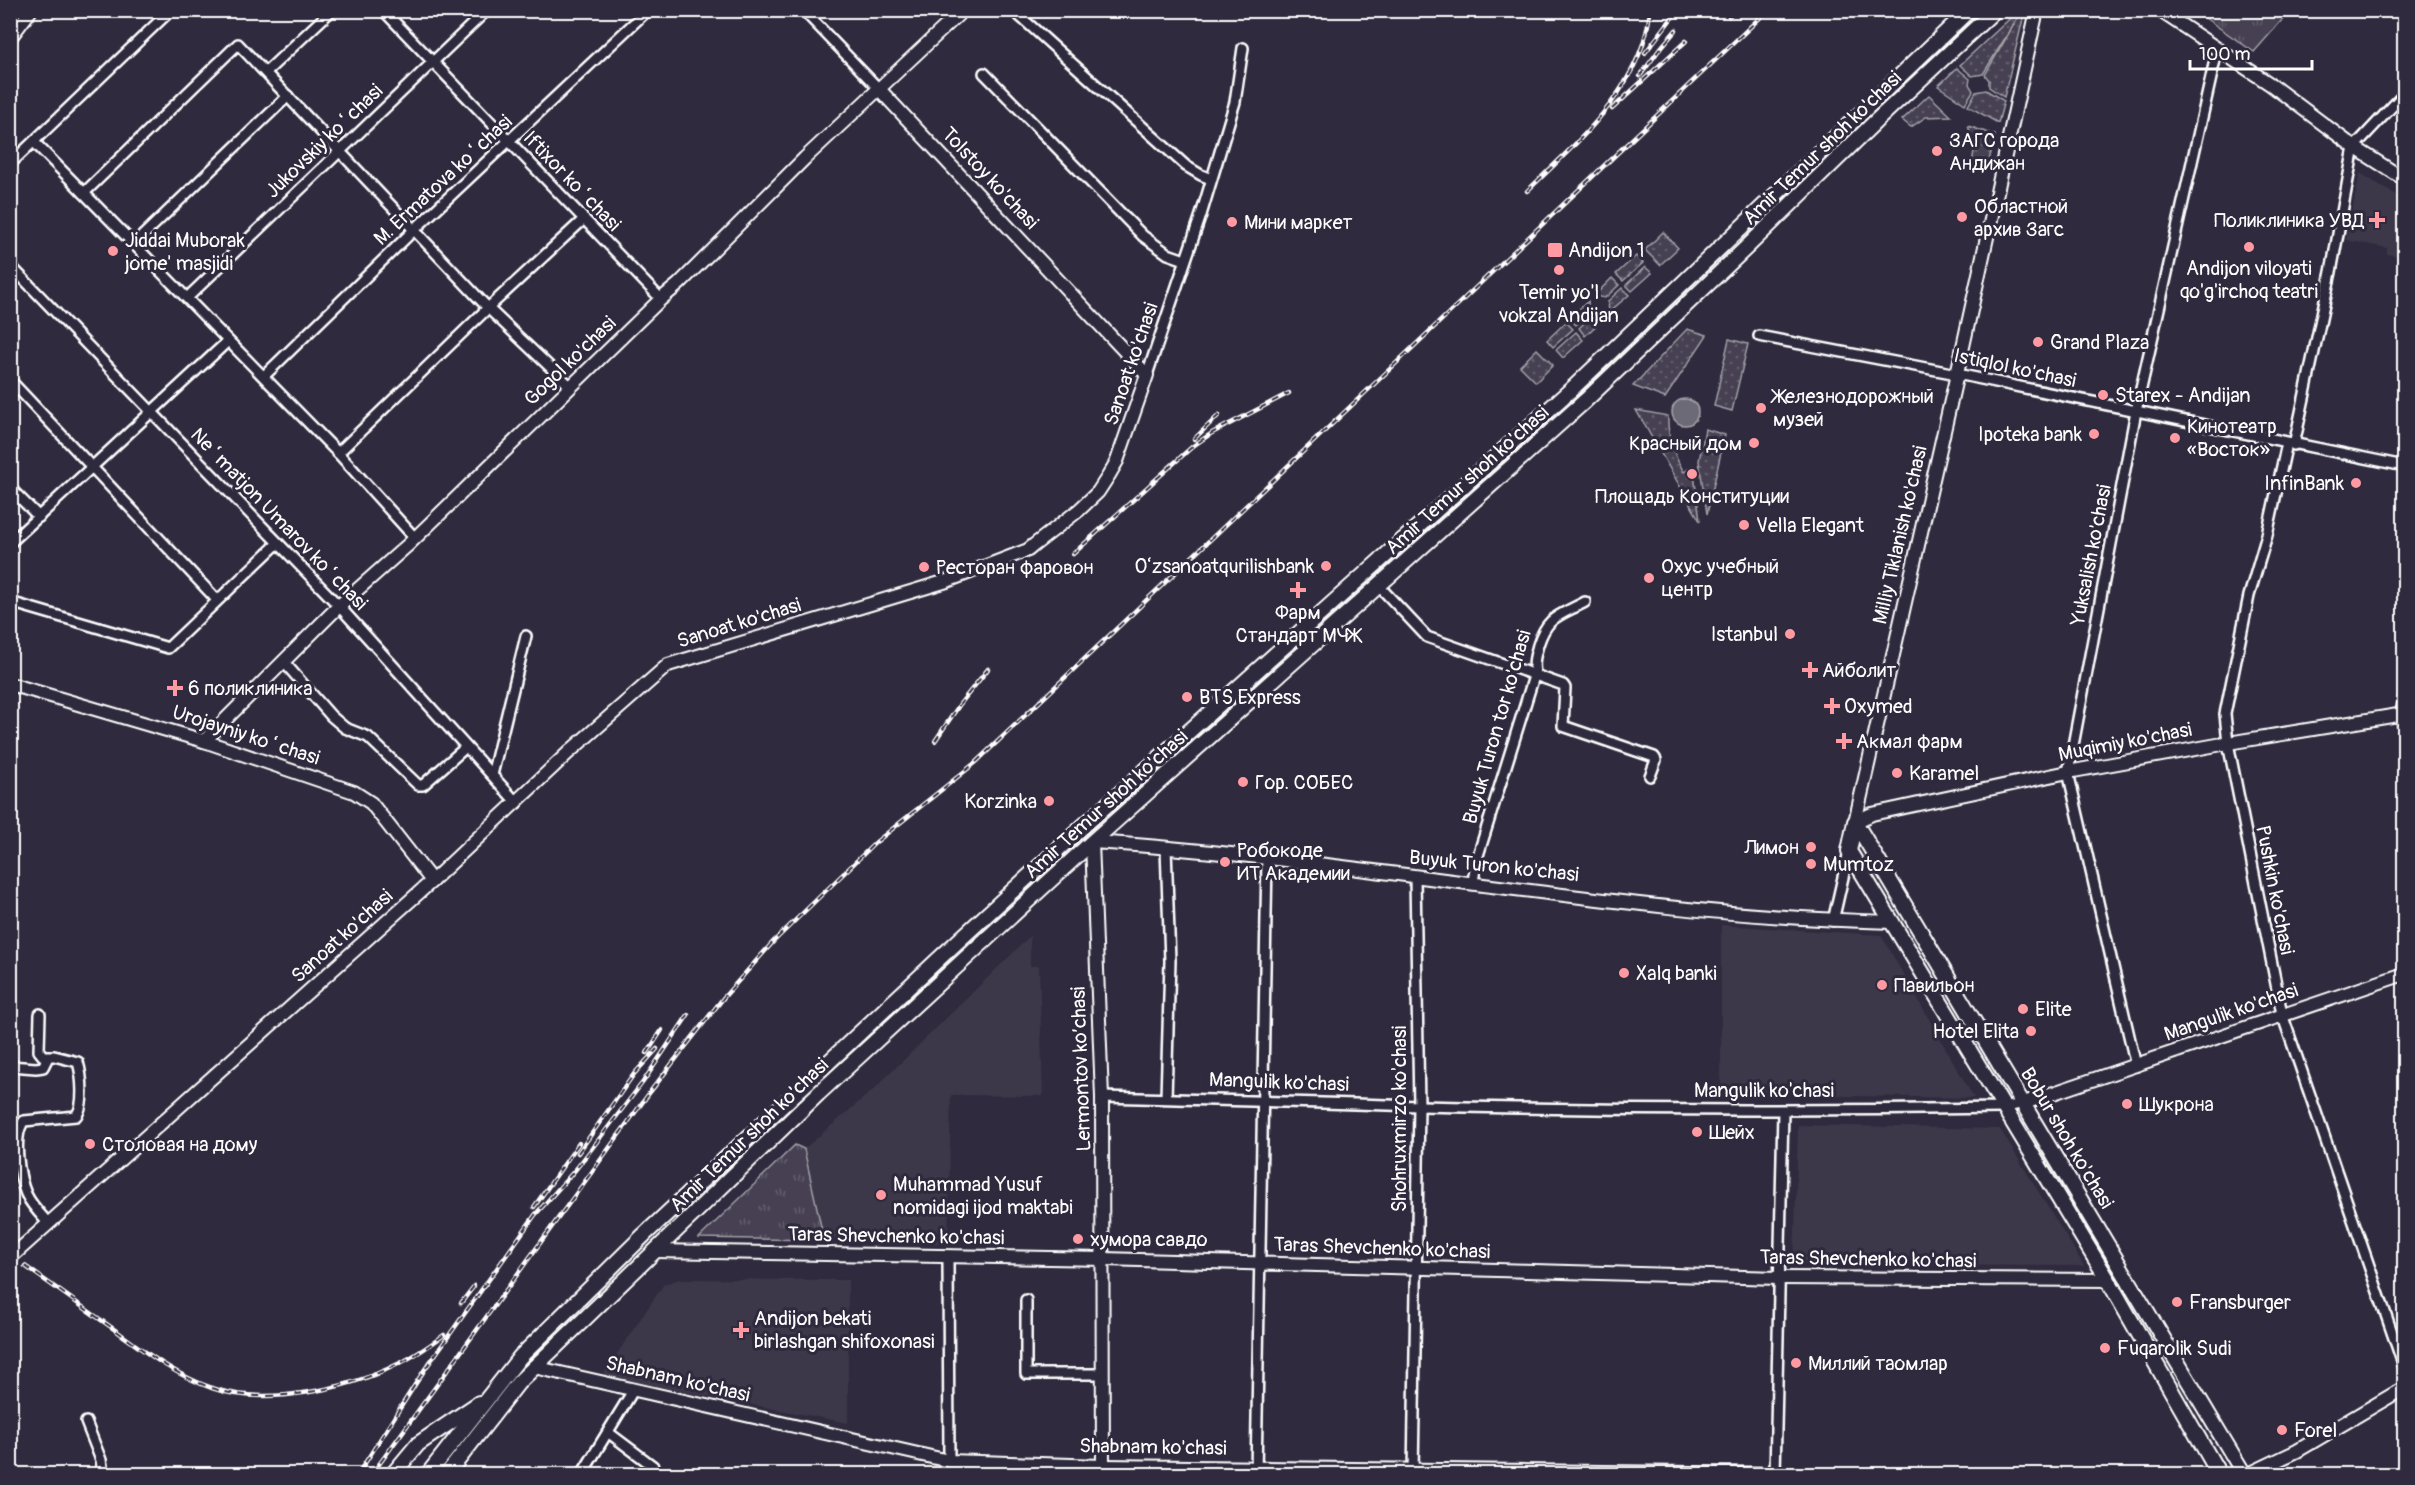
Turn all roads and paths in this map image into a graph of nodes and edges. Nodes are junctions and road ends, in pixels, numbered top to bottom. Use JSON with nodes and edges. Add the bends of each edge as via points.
{"nodes":[{"id":1,"x":32,"y":10,"type":"edge"},
{"id":2,"x":171,"y":10,"type":"edge"},
{"id":3,"x":332,"y":10,"type":"edge"},
{"id":4,"x":383,"y":10,"type":"edge"},
{"id":5,"x":487,"y":10,"type":"edge"},
{"id":6,"x":648,"y":10,"type":"edge"},
{"id":7,"x":803,"y":10,"type":"edge"},
{"id":8,"x":963,"y":10,"type":"edge"},
{"id":9,"x":1013,"y":10,"type":"edge"},
{"id":10,"x":1969,"y":10,"type":"edge"},
{"id":11,"x":1995,"y":10,"type":"edge"},
{"id":12,"x":2037,"y":10,"type":"edge"},
{"id":13,"x":2159,"y":10,"type":"edge"},
{"id":14,"x":10,"y":38,"type":"edge"},
{"id":15,"x":1243,"y":48,"type":"dead end"},
{"id":16,"x":2217,"y":51,"type":"junction"},
{"id":17,"x":433,"y":62,"type":"junction"},
{"id":18,"x":266,"y":72,"type":"junction"},
{"id":19,"x":984,"y":73,"type":"dead end"},
{"id":20,"x":879,"y":89,"type":"junction"},
{"id":21,"x":2404,"y":94,"type":"edge"},
{"id":22,"x":288,"y":96,"type":"junction"},
{"id":23,"x":34,"y":142,"type":"junction"},
{"id":24,"x":509,"y":143,"type":"junction"},
{"id":25,"x":2354,"y":147,"type":"junction"},
{"id":26,"x":341,"y":150,"type":"junction"},
{"id":27,"x":10,"y":164,"type":"edge"},
{"id":28,"x":1211,"y":178,"type":"junction"},
{"id":29,"x":2404,"y":179,"type":"edge"},
{"id":30,"x":84,"y":193,"type":"junction"},
{"id":31,"x":584,"y":219,"type":"junction"},
{"id":32,"x":414,"y":230,"type":"junction"},
{"id":33,"x":134,"y":244,"type":"junction"},
{"id":34,"x":1185,"y":260,"type":"junction"},
{"id":35,"x":11,"y":267,"type":"edge"},
{"id":36,"x":186,"y":298,"type":"junction"},
{"id":37,"x":661,"y":299,"type":"junction"},
{"id":38,"x":488,"y":308,"type":"junction"},
{"id":39,"x":1759,"y":336,"type":"dead end"},
{"id":40,"x":228,"y":341,"type":"junction"},
{"id":41,"x":1957,"y":374,"type":"junction"},
{"id":42,"x":1148,"y":375,"type":"junction"},
{"id":43,"x":264,"y":376,"type":"junction"},
{"id":44,"x":10,"y":380,"type":"edge"},
{"id":45,"x":571,"y":387,"type":"junction"},
{"id":46,"x":1574,"y":387,"type":"junction"},
{"id":47,"x":1586,"y":400,"type":"junction"},
{"id":48,"x":150,"y":411,"type":"junction"},
{"id":49,"x":2136,"y":411,"type":"junction"},
{"id":50,"x":2290,"y":444,"type":"junction"},
{"id":51,"x":338,"y":453,"type":"junction"},
{"id":52,"x":91,"y":466,"type":"junction"},
{"id":53,"x":2404,"y":466,"type":"edge"},
{"id":54,"x":10,"y":488,"type":"edge"},
{"id":55,"x":39,"y":517,"type":"junction"},
{"id":56,"x":414,"y":537,"type":"junction"},
{"id":57,"x":10,"y":543,"type":"edge"},
{"id":58,"x":278,"y":543,"type":"junction"},
{"id":59,"x":1379,"y":586,"type":"junction"},
{"id":60,"x":217,"y":600,"type":"junction"},
{"id":61,"x":10,"y":602,"type":"edge"},
{"id":62,"x":1584,"y":602,"type":"dead end"},
{"id":63,"x":339,"y":606,"type":"junction"},
{"id":64,"x":526,"y":636,"type":"dead end"},
{"id":65,"x":283,"y":661,"type":"junction"},
{"id":66,"x":1535,"y":673,"type":"junction"},
{"id":67,"x":10,"y":684,"type":"edge"},
{"id":68,"x":2404,"y":697,"type":"edge"},
{"id":69,"x":2403,"y":714,"type":"edge"},
{"id":70,"x":2404,"y":731,"type":"edge"},
{"id":71,"x":204,"y":741,"type":"junction"},
{"id":72,"x":2228,"y":743,"type":"junction"},
{"id":73,"x":466,"y":747,"type":"junction"},
{"id":74,"x":2068,"y":772,"type":"junction"},
{"id":75,"x":492,"y":775,"type":"junction"},
{"id":76,"x":1650,"y":776,"type":"dead end"},
{"id":77,"x":516,"y":803,"type":"junction"},
{"id":78,"x":1855,"y":822,"type":"junction"},
{"id":79,"x":1080,"y":829,"type":"junction"},
{"id":80,"x":1092,"y":842,"type":"junction"},
{"id":81,"x":1166,"y":848,"type":"junction"},
{"id":82,"x":1849,"y":851,"type":"junction"},
{"id":83,"x":1267,"y":859,"type":"junction"},
{"id":84,"x":1415,"y":877,"type":"junction"},
{"id":85,"x":432,"y":881,"type":"junction"},
{"id":86,"x":1473,"y":882,"type":"junction"},
{"id":87,"x":1833,"y":921,"type":"junction"},
{"id":88,"x":1893,"y":922,"type":"junction"},
{"id":89,"x":2404,"y":974,"type":"edge"},
{"id":90,"x":40,"y":1014,"type":"dead end"},
{"id":91,"x":2282,"y":1014,"type":"junction"},
{"id":92,"x":48,"y":1057,"type":"junction"},
{"id":93,"x":10,"y":1066,"type":"edge"},
{"id":94,"x":2136,"y":1066,"type":"junction"},
{"id":95,"x":1102,"y":1097,"type":"junction"},
{"id":96,"x":1166,"y":1098,"type":"junction"},
{"id":97,"x":1264,"y":1100,"type":"junction"},
{"id":98,"x":2024,"y":1103,"type":"junction"},
{"id":99,"x":1419,"y":1106,"type":"junction"},
{"id":100,"x":2004,"y":1108,"type":"junction"},
{"id":101,"x":1783,"y":1111,"type":"junction"},
{"id":102,"x":49,"y":1224,"type":"junction"},
{"id":103,"x":655,"y":1251,"type":"junction"},
{"id":104,"x":948,"y":1257,"type":"junction"},
{"id":105,"x":10,"y":1258,"type":"edge"},
{"id":106,"x":1104,"y":1259,"type":"junction"},
{"id":107,"x":1261,"y":1264,"type":"junction"},
{"id":108,"x":1417,"y":1269,"type":"junction"},
{"id":109,"x":1779,"y":1278,"type":"junction"},
{"id":110,"x":2108,"y":1280,"type":"junction"},
{"id":111,"x":1026,"y":1300,"type":"dead end"},
{"id":112,"x":534,"y":1367,"type":"junction"},
{"id":113,"x":2404,"y":1367,"type":"edge"},
{"id":114,"x":1104,"y":1374,"type":"junction"},
{"id":115,"x":2404,"y":1388,"type":"edge"},
{"id":116,"x":634,"y":1389,"type":"junction"},
{"id":117,"x":486,"y":1399,"type":"junction"},
{"id":118,"x":86,"y":1422,"type":"dead end"},
{"id":119,"x":609,"y":1433,"type":"junction"},
{"id":120,"x":949,"y":1461,"type":"junction"},
{"id":121,"x":653,"y":1466,"type":"dead end"},
{"id":122,"x":1103,"y":1471,"type":"edge"},
{"id":123,"x":1256,"y":1471,"type":"edge"},
{"id":124,"x":1413,"y":1472,"type":"edge"},
{"id":125,"x":1516,"y":1473,"type":"edge"},
{"id":126,"x":98,"y":1474,"type":"edge"},
{"id":127,"x":393,"y":1474,"type":"edge"},
{"id":128,"x":428,"y":1474,"type":"edge"},
{"id":129,"x":447,"y":1474,"type":"edge"},
{"id":130,"x":582,"y":1474,"type":"edge"},
{"id":131,"x":1653,"y":1474,"type":"edge"},
{"id":132,"x":1775,"y":1474,"type":"edge"},
{"id":133,"x":1781,"y":1474,"type":"edge"},
{"id":134,"x":2219,"y":1474,"type":"edge"},
{"id":135,"x":2244,"y":1474,"type":"edge"},
{"id":136,"x":2249,"y":1474,"type":"edge"}],
"edges":[{"from":1,"to":14,"type":"street"},
{"from":2,"to":23,"type":"street"},
{"from":3,"to":18,"type":"street"},
{"from":4,"to":17,"type":"street","name":"Iftixor koʻchasi"},
{"from":5,"to":17,"type":"street","name":"Jukovskiy koʻchasi"},
{"from":6,"to":24,"type":"street","name":"M. Ermatova koʻchasi"},
{"from":7,"to":20,"type":"street","name":"Tolstoy ko'chasi"},
{"from":8,"to":20,"type":"street","name":"Gogol ko'chasi"},
{"from":9,"to":28,"type":"street","via":[[1186,166]]},
{"from":10,"to":46,"type":"main road","name":"Amir Temur shoh ko'chasi"},
{"from":11,"to":47,"type":"main road","name":"Amir Temur shoh ko'chasi"},
{"from":12,"to":41,"type":"street","name":"Milliy Tiklanish ko'chasi"},
{"from":13,"to":16,"type":"street"},
{"from":15,"to":28,"type":"street","name":"Sanoat ko'chasi","via":[[1238,90]]},
{"from":16,"to":25,"type":"street","via":[[2270,84]]},
{"from":16,"to":49,"type":"street","name":"Yuksalish ko'chasi"},
{"from":17,"to":24,"type":"street","name":"Iftixor koʻchasi"},
{"from":17,"to":26,"type":"street","name":"Jukovskiy koʻchasi"},
{"from":18,"to":22,"type":"street"},
{"from":18,"to":30,"type":"street","via":[[238,44]]},
{"from":19,"to":34,"type":"street","via":[[1143,236],[1168,254]]},
{"from":20,"to":37,"type":"street","name":"Gogol ko'chasi"},
{"from":20,"to":42,"type":"street","name":"Tolstoy ko'chasi"},
{"from":21,"to":25,"type":"street"},
{"from":22,"to":26,"type":"street"},
{"from":22,"to":33,"type":"street"},
{"from":23,"to":27,"type":"street"},
{"from":23,"to":30,"type":"street"},
{"from":24,"to":31,"type":"street","name":"Iftixor koʻchasi"},
{"from":24,"to":32,"type":"street","name":"M. Ermatova koʻchasi"},
{"from":25,"to":29,"type":"street"},
{"from":25,"to":50,"type":"street","name":"Pushkin ko'chasi","via":[[2331,272]]},
{"from":26,"to":32,"type":"street"},
{"from":26,"to":36,"type":"street","name":"Jukovskiy koʻchasi"},
{"from":28,"to":34,"type":"street","name":"Sanoat ko'chasi"},
{"from":30,"to":33,"type":"street"},
{"from":31,"to":37,"type":"street","name":"Iftixor koʻchasi"},
{"from":31,"to":38,"type":"street"},
{"from":32,"to":38,"type":"street"},
{"from":32,"to":43,"type":"street","name":"M. Ermatova koʻchasi"},
{"from":33,"to":36,"type":"street"},
{"from":34,"to":42,"type":"street","name":"Sanoat ko'chasi"},
{"from":35,"to":48,"type":"street","name":"Neʻmatjon Umarov koʻchasi"},
{"from":36,"to":40,"type":"street"},
{"from":37,"to":45,"type":"street","name":"Gogol ko'chasi"},
{"from":38,"to":45,"type":"street"},
{"from":38,"to":51,"type":"street"},
{"from":39,"to":41,"type":"street","name":"Istiqlol ko'chasi"},
{"from":40,"to":43,"type":"street"},
{"from":40,"to":48,"type":"street"},
{"from":41,"to":49,"type":"street","name":"Istiqlol ko'chasi"},
{"from":41,"to":78,"type":"street","name":"Milliy Tiklanish ko'chasi"},
{"from":42,"to":77,"type":"street","name":"Sanoat ko'chasi","via":[[1117,460],[1098,492],[1028,550],[947,581],[668,665]]},
{"from":43,"to":51,"type":"street"},
{"from":44,"to":52,"type":"street"},
{"from":45,"to":56,"type":"street","name":"Gogol ko'chasi"},
{"from":46,"to":47,"type":"main road"},
{"from":46,"to":79,"type":"main road","name":"Amir Temur shoh ko'chasi"},
{"from":47,"to":59,"type":"main road","name":"Amir Temur shoh ko'chasi"},
{"from":48,"to":52,"type":"street"},
{"from":48,"to":58,"type":"street","name":"Neʻmatjon Umarov koʻchasi"},
{"from":49,"to":50,"type":"street","name":"Istiqlol ko'chasi"},
{"from":49,"to":74,"type":"street","name":"Yuksalish ko'chasi"},
{"from":50,"to":53,"type":"street","name":"Istiqlol ko'chasi"},
{"from":50,"to":72,"type":"street","name":"Pushkin ko'chasi","via":[[2248,596],[2225,714]]},
{"from":51,"to":56,"type":"street"},
{"from":52,"to":55,"type":"street"},
{"from":52,"to":60,"type":"street"},
{"from":54,"to":55,"type":"street"},
{"from":55,"to":57,"type":"street"},
{"from":56,"to":63,"type":"street","name":"Gogol ko'chasi"},
{"from":58,"to":60,"type":"street"},
{"from":58,"to":63,"type":"street","name":"Neʻmatjon Umarov koʻchasi"},
{"from":59,"to":66,"type":"street","via":[[1427,637]]},
{"from":59,"to":80,"type":"main road","name":"Amir Temur shoh ko'chasi"},
{"from":60,"to":61,"type":"street","via":[[168,648]]},
{"from":62,"to":66,"type":"street","name":"Buyuk Turon tor ko'chasi","via":[[1548,622],[1533,662]]},
{"from":63,"to":65,"type":"street","name":"Gogol ko'chasi"},
{"from":63,"to":73,"type":"street","name":"Neʻmatjon Umarov koʻchasi"},
{"from":64,"to":75,"type":"street"},
{"from":65,"to":71,"type":"street","name":"Gogol ko'chasi"},
{"from":65,"to":73,"type":"street","via":[[331,716],[345,728],[368,737],[418,785],[423,785]]},
{"from":66,"to":76,"type":"street","via":[[1565,686],[1563,726],[1654,757]]},
{"from":66,"to":86,"type":"street","name":"Buyuk Turon tor ko'chasi"},
{"from":67,"to":71,"type":"street","name":"Urоjayniy koʻchasi"},
{"from":68,"to":69,"type":"street"},
{"from":69,"to":70,"type":"street"},
{"from":69,"to":72,"type":"street","name":"Muqimiy ko'chasi"},
{"from":71,"to":85,"type":"street","name":"Urоjayniy koʻchasi","via":[[354,792],[371,803]]},
{"from":72,"to":74,"type":"street","name":"Muqimiy ko'chasi"},
{"from":72,"to":91,"type":"street","name":"Pushkin ko'chasi"},
{"from":73,"to":75,"type":"street","name":"Neʻmatjon Umarov koʻchasi"},
{"from":74,"to":78,"type":"street","name":"Muqimiy ko'chasi","via":[[1872,814]]},
{"from":74,"to":94,"type":"street","name":"Yuksalish ko'chasi"},
{"from":75,"to":77,"type":"street","name":"Neʻmatjon Umarov koʻchasi"},
{"from":77,"to":85,"type":"street","name":"Sanoat ko'chasi"},
{"from":78,"to":82,"type":"main road"},
{"from":78,"to":98,"type":"main road","name":"Bobur shoh ko'chasi"},
{"from":79,"to":80,"type":"main road"},
{"from":79,"to":117,"type":"main road","name":"Amir Temur shoh ko'chasi","via":[[644,1235],[520,1357]]},
{"from":80,"to":81,"type":"street","name":"Buyuk Turon ko'chasi"},
{"from":80,"to":95,"type":"street","name":"Lermontov ko’chasi"},
{"from":80,"to":103,"type":"main road","name":"Amir Temur shoh ko'chasi"},
{"from":81,"to":83,"type":"street","name":"Buyuk Turon ko'chasi"},
{"from":81,"to":96,"type":"street","via":[[1170,961]]},
{"from":82,"to":87,"type":"street"},
{"from":82,"to":88,"type":"main road","name":"Bobur shoh ko'chasi"},
{"from":83,"to":84,"type":"street","name":"Buyuk Turon ko'chasi"},
{"from":83,"to":97,"type":"street"},
{"from":84,"to":86,"type":"street","name":"Buyuk Turon ko'chasi"},
{"from":84,"to":99,"type":"street","name":"Shohruxmirzo ko'chasi"},
{"from":85,"to":102,"type":"street","name":"Sanoat ko'chasi"},
{"from":86,"to":87,"type":"street","name":"Buyuk Turon ko'chasi","via":[[1700,910]]},
{"from":87,"to":88,"type":"street","name":"Buyuk Turon ko'chasi"},
{"from":88,"to":100,"type":"main road","name":"Bobur shoh ko'chasi"},
{"from":89,"to":91,"type":"street","name":"Mangulik ko'chasi"},
{"from":90,"to":92,"type":"street","via":[[39,1051]]},
{"from":91,"to":94,"type":"street","name":"Mangulik ko'chasi"},
{"from":91,"to":113,"type":"street","name":"Pushkin ko'chasi"},
{"from":92,"to":93,"type":"street","via":[[43,1067]]},
{"from":92,"to":102,"type":"street","via":[[78,1062],[81,1109],[71,1118],[24,1120],[21,1124],[21,1178],[27,1196]]},
{"from":94,"to":98,"type":"street","name":"Mangulik ko'chasi"},
{"from":95,"to":96,"type":"street","name":"Mangulik ko'chasi"},
{"from":95,"to":106,"type":"street","name":"Lermontov ko’chasi"},
{"from":96,"to":97,"type":"street","name":"Mangulik ko'chasi"},
{"from":97,"to":99,"type":"street","name":"Mangulik ko'chasi"},
{"from":97,"to":107,"type":"street"},
{"from":98,"to":100,"type":"street","name":"Mangulik ko'chasi"},
{"from":98,"to":135,"type":"main road","name":"Bobur shoh ko'chasi"},
{"from":99,"to":101,"type":"street","name":"Mangulik ko'chasi"},
{"from":99,"to":108,"type":"street","name":"Shohruxmirzo ko'chasi"},
{"from":100,"to":101,"type":"street","name":"Mangulik ko'chasi"},
{"from":100,"to":110,"type":"main road","name":"Bobur shoh ko'chasi"},
{"from":101,"to":109,"type":"street"},
{"from":102,"to":105,"type":"street","name":"Sanoat ko'chasi"},
{"from":103,"to":104,"type":"street","name":"Taras Shevchenko ko'chasi"},
{"from":103,"to":112,"type":"main road","name":"Amir Temur shoh ko'chasi"},
{"from":104,"to":106,"type":"street","name":"Taras Shevchenko ko'chasi"},
{"from":104,"to":120,"type":"street"},
{"from":106,"to":107,"type":"street","name":"Taras Shevchenko ko'chasi"},
{"from":106,"to":114,"type":"street","name":"Lermontov ko’chasi"},
{"from":107,"to":108,"type":"street","name":"Taras Shevchenko ko'chasi"},
{"from":107,"to":123,"type":"street"},
{"from":108,"to":109,"type":"street","name":"Taras Shevchenko ko'chasi"},
{"from":108,"to":124,"type":"street","name":"Shohruxmirzo ko'chasi"},
{"from":109,"to":110,"type":"street","name":"Taras Shevchenko ko'chasi"},
{"from":109,"to":132,"type":"street"},
{"from":110,"to":134,"type":"main road","name":"Bobur shoh ko'chasi"},
{"from":111,"to":114,"type":"street","via":[[1026,1374]]},
{"from":112,"to":116,"type":"street","name":"Shabnam ko'chasi"},
{"from":112,"to":129,"type":"main road","name":"Amir Temur shoh ko'chasi"},
{"from":114,"to":122,"type":"street","name":"Lermontov ko’chasi"},
{"from":115,"to":136,"type":"street","via":[[2297,1451]]},
{"from":116,"to":119,"type":"street"},
{"from":116,"to":120,"type":"street","name":"Shabnam ko'chasi"},
{"from":117,"to":127,"type":"main road","via":[[418,1444]]},
{"from":117,"to":128,"type":"main road","name":"Amir Temur shoh ko'chasi"},
{"from":118,"to":126,"type":"street","via":[[101,1460]]},
{"from":119,"to":121,"type":"street"},
{"from":119,"to":130,"type":"street"},
{"from":120,"to":122,"type":"street","name":"Shabnam ko'chasi"},
{"from":122,"to":123,"type":"street","name":"Shabnam ko'chasi"},
{"from":123,"to":124,"type":"street","name":"Shabnam ko'chasi"},
{"from":124,"to":125,"type":"street","name":"Shabnam ko'chasi"},
{"from":125,"to":131,"type":"street","name":"Shabnam ko'chasi"},
{"from":131,"to":132,"type":"street","name":"Shabnam ko'chasi"},
{"from":132,"to":133,"type":"street","name":"Shabnam ko'chasi"}]}
